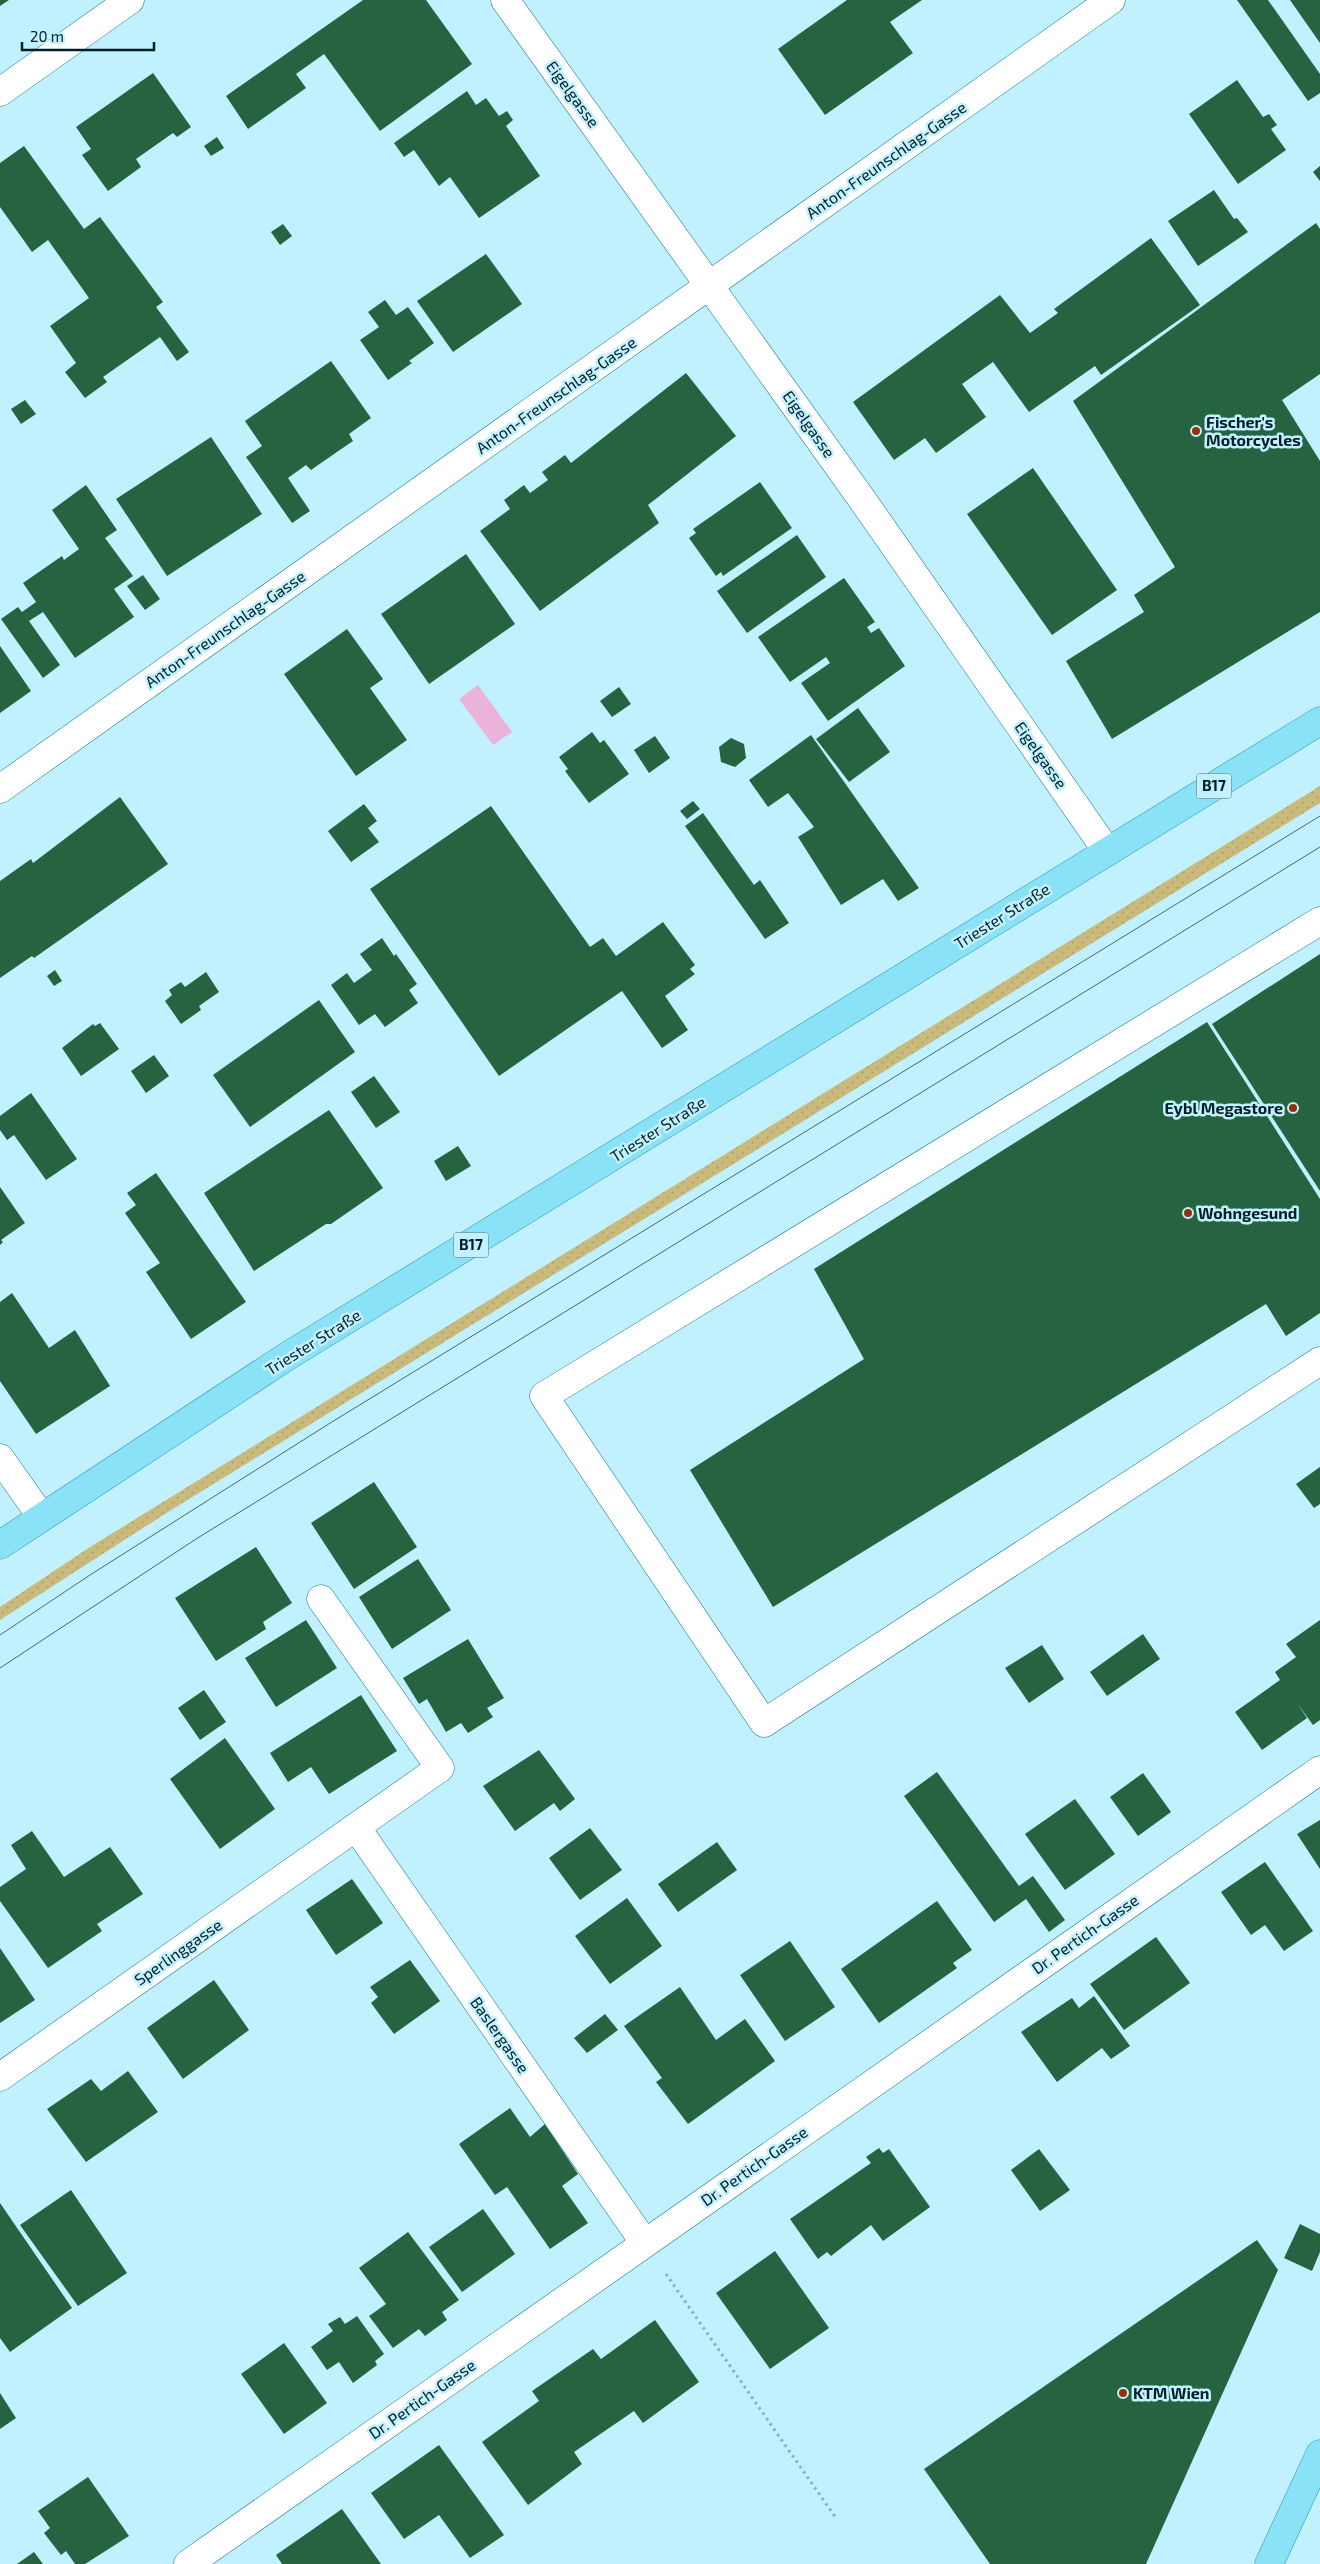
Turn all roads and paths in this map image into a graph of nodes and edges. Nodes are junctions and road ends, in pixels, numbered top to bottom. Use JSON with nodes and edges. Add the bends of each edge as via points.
{"nodes":[{"id":1,"x":130,"y":0,"type":"edge"},
{"id":2,"x":505,"y":0,"type":"edge"},
{"id":3,"x":1111,"y":0,"type":"edge"},
{"id":4,"x":0,"y":92,"type":"edge"},
{"id":5,"x":710,"y":285,"type":"junction"},
{"id":6,"x":1320,"y":721,"type":"edge"},
{"id":7,"x":0,"y":789,"type":"edge"},
{"id":8,"x":1108,"y":850,"type":"junction"},
{"id":9,"x":1320,"y":921,"type":"edge"},
{"id":10,"x":1320,"y":1361,"type":"edge"},
{"id":11,"x":0,"y":1458,"type":"edge"},
{"id":12,"x":41,"y":1516,"type":"junction"},
{"id":13,"x":0,"y":1544,"type":"edge"},
{"id":14,"x":321,"y":1599,"type":"dead end"},
{"id":15,"x":1320,"y":1770,"type":"edge"},
{"id":16,"x":356,"y":1827,"type":"junction"},
{"id":17,"x":0,"y":2077,"type":"edge"},
{"id":18,"x":644,"y":2242,"type":"junction"},
{"id":19,"x":1320,"y":2454,"type":"edge"},
{"id":20,"x":836,"y":2518,"type":"dead end"},
{"id":21,"x":188,"y":2564,"type":"edge"},
{"id":22,"x":1269,"y":2564,"type":"edge"}],
"edges":[{"from":1,"to":4,"type":"street"},
{"from":2,"to":5,"type":"street","name":"Eigelgasse"},
{"from":3,"to":5,"type":"street","name":"Anton-Freunschlag-Gasse"},
{"from":5,"to":7,"type":"street","name":"Anton-Freunschlag-Gasse"},
{"from":5,"to":8,"type":"street","name":"Eigelgasse"},
{"from":6,"to":8,"type":"main road","name":"Triester Straße","number":"B17"},
{"from":8,"to":12,"type":"main road","name":"Triester Straße","number":"B17","via":[[286,1358]]},
{"from":9,"to":10,"type":"street","via":[[544,1396],[764,1723]]},
{"from":11,"to":12,"type":"street"},
{"from":12,"to":13,"type":"main road","name":"Triester Straße","number":"B17"},
{"from":14,"to":16,"type":"street","name":"Sperlinggasse","via":[[440,1768]]},
{"from":15,"to":18,"type":"street","name":"Dr. Pertich-Gasse"},
{"from":16,"to":17,"type":"street","name":"Sperlinggasse"},
{"from":16,"to":18,"type":"street","name":"Baslergasse"},
{"from":18,"to":20,"type":"path"},
{"from":18,"to":21,"type":"street","name":"Dr. Pertich-Gasse"},
{"from":19,"to":22,"type":"main road"}]}
